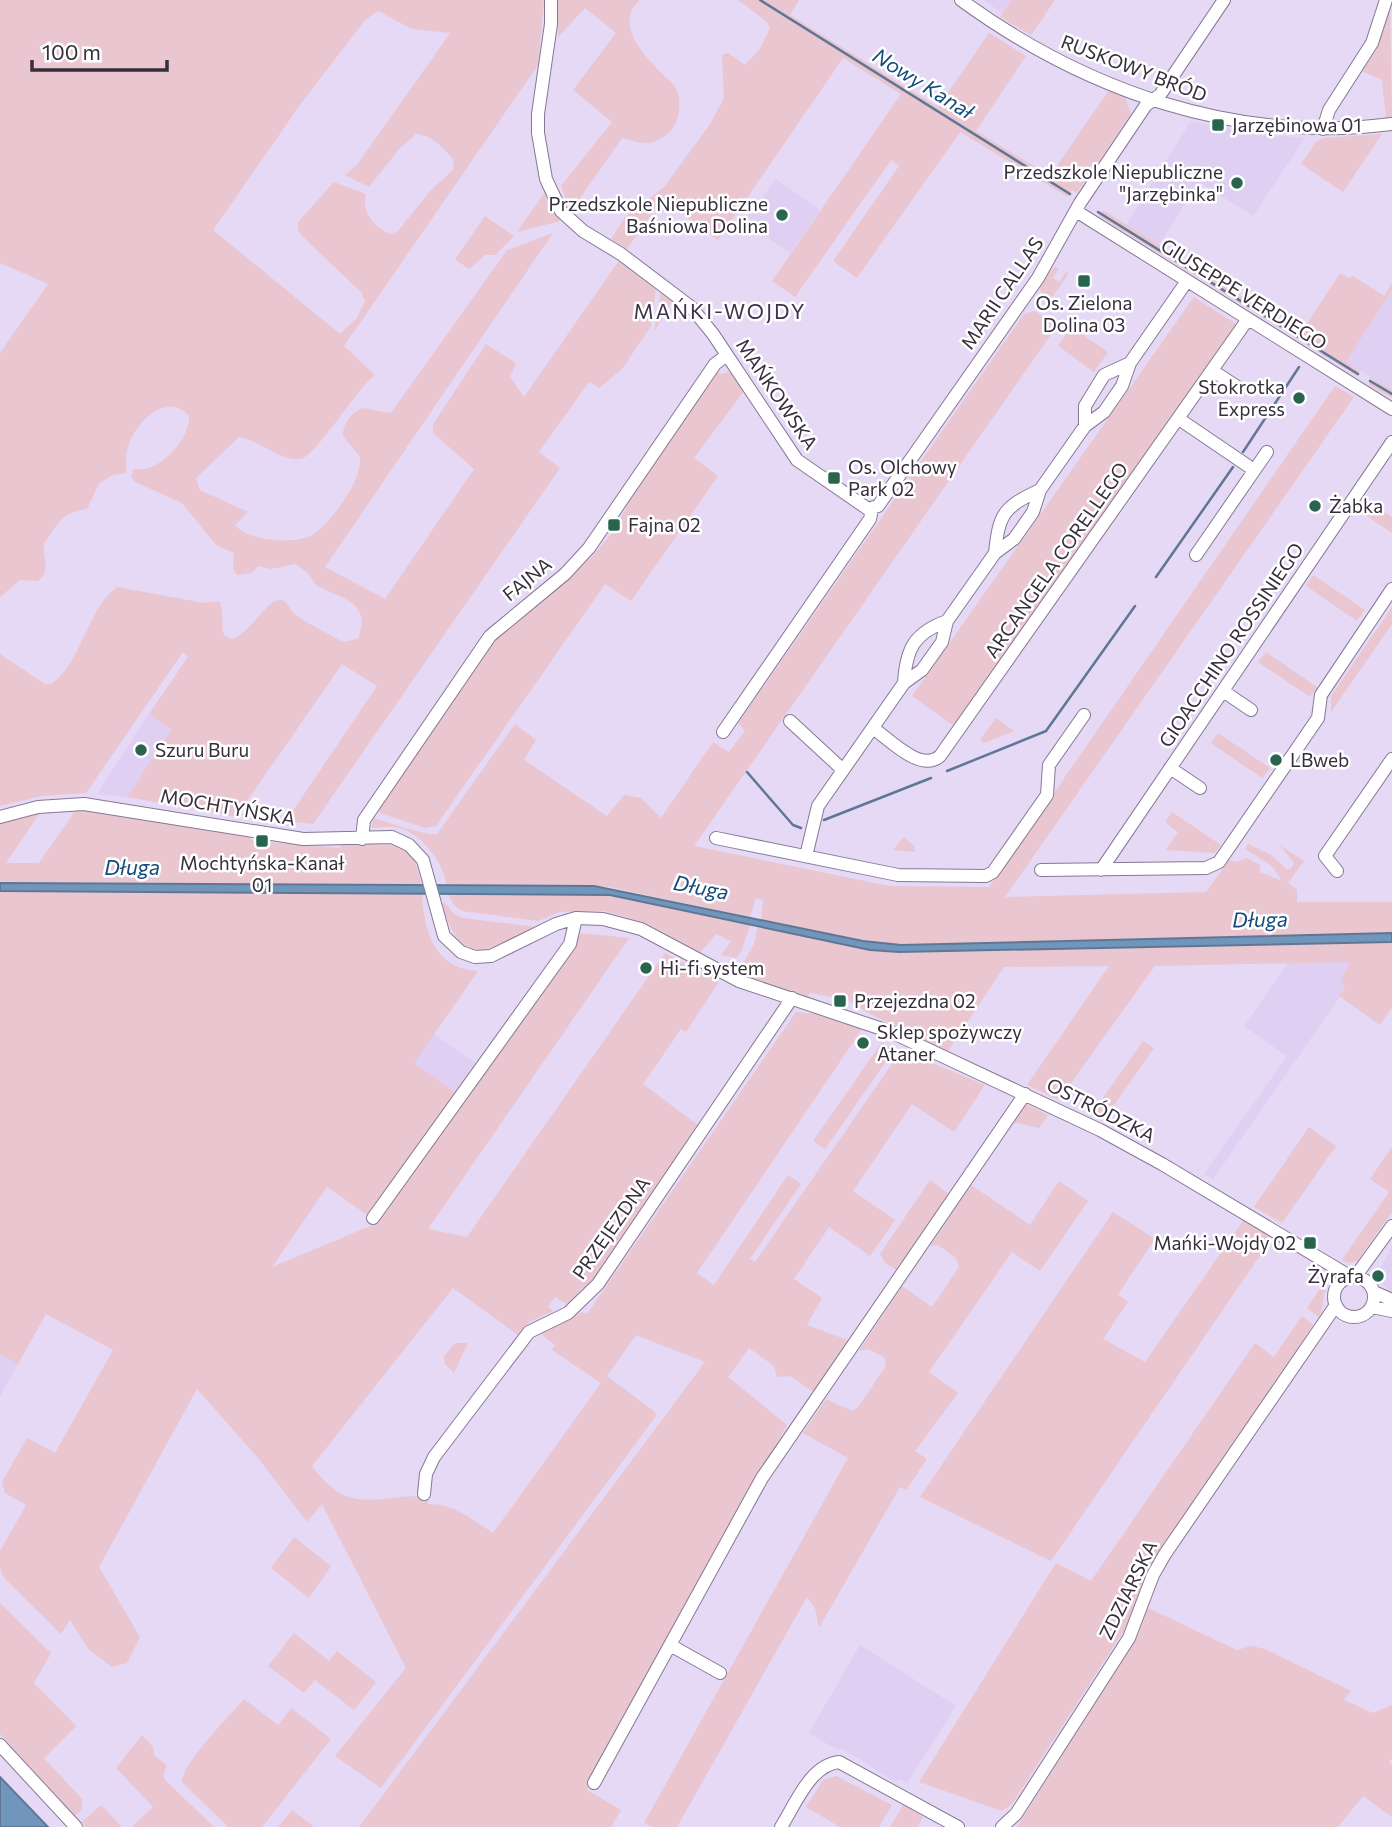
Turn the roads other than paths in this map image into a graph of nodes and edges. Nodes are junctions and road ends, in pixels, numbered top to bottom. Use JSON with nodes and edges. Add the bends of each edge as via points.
{"nodes":[{"id":1,"x":551,"y":0,"type":"edge"},
{"id":2,"x":961,"y":0,"type":"edge"},
{"id":3,"x":1224,"y":0,"type":"edge"},
{"id":4,"x":1386,"y":0,"type":"edge"},
{"id":5,"x":1153,"y":100,"type":"junction"},
{"id":6,"x":1392,"y":124,"type":"edge"},
{"id":7,"x":1323,"y":129,"type":"junction"},
{"id":8,"x":1076,"y":211,"type":"junction"},
{"id":9,"x":1187,"y":281,"type":"junction"},
{"id":10,"x":1248,"y":319,"type":"junction"},
{"id":11,"x":727,"y":355,"type":"junction"},
{"id":12,"x":1129,"y":363,"type":"junction"},
{"id":13,"x":1213,"y":371,"type":"junction"},
{"id":14,"x":1236,"y":386,"type":"dead end"},
{"id":15,"x":1392,"y":408,"type":"edge"},
{"id":16,"x":1179,"y":419,"type":"junction"},
{"id":17,"x":1085,"y":426,"type":"junction"},
{"id":18,"x":1392,"y":442,"type":"edge"},
{"id":19,"x":1267,"y":452,"type":"dead end"},
{"id":20,"x":1254,"y":470,"type":"junction"},
{"id":21,"x":1040,"y":490,"type":"junction"},
{"id":22,"x":875,"y":507,"type":"junction"},
{"id":23,"x":995,"y":553,"type":"junction"},
{"id":24,"x":1196,"y":555,"type":"dead end"},
{"id":25,"x":1392,"y":589,"type":"edge"},
{"id":26,"x":947,"y":621,"type":"junction"},
{"id":27,"x":904,"y":683,"type":"junction"},
{"id":28,"x":1223,"y":691,"type":"junction"},
{"id":29,"x":1251,"y":710,"type":"dead end"},
{"id":30,"x":1084,"y":715,"type":"dead end"},
{"id":31,"x":790,"y":721,"type":"dead end"},
{"id":32,"x":873,"y":728,"type":"junction"},
{"id":33,"x":723,"y":732,"type":"dead end"},
{"id":34,"x":1392,"y":759,"type":"edge"},
{"id":35,"x":1170,"y":768,"type":"junction"},
{"id":36,"x":843,"y":770,"type":"junction"},
{"id":37,"x":1200,"y":788,"type":"dead end"},
{"id":38,"x":0,"y":817,"type":"edge"},
{"id":39,"x":362,"y":838,"type":"junction"},
{"id":40,"x":716,"y":838,"type":"dead end"},
{"id":41,"x":806,"y":856,"type":"junction"},
{"id":42,"x":1041,"y":870,"type":"dead end"},
{"id":43,"x":1101,"y":870,"type":"junction"},
{"id":44,"x":1337,"y":871,"type":"dead end"},
{"id":45,"x":428,"y":879,"type":"joint"},
{"id":46,"x":576,"y":918,"type":"junction"},
{"id":47,"x":792,"y":998,"type":"junction"},
{"id":48,"x":1025,"y":1094,"type":"junction"},
{"id":49,"x":373,"y":1218,"type":"dead end"},
{"id":50,"x":1392,"y":1226,"type":"edge"},
{"id":51,"x":1321,"y":1258,"type":"junction"},
{"id":52,"x":1362,"y":1282,"type":"junction"},
{"id":53,"x":1338,"y":1285,"type":"junction"},
{"id":54,"x":1392,"y":1300,"type":"edge"},
{"id":55,"x":1336,"y":1305,"type":"junction"},
{"id":56,"x":1372,"y":1307,"type":"junction"},
{"id":57,"x":1392,"y":1311,"type":"edge"},
{"id":58,"x":1345,"y":1315,"type":"junction"},
{"id":59,"x":1316,"y":1337,"type":"junction"},
{"id":60,"x":424,"y":1494,"type":"dead end"},
{"id":61,"x":670,"y":1645,"type":"junction"},
{"id":62,"x":720,"y":1673,"type":"dead end"},
{"id":63,"x":0,"y":1745,"type":"edge"},
{"id":64,"x":594,"y":1783,"type":"dead end"},
{"id":65,"x":76,"y":1827,"type":"edge"},
{"id":66,"x":780,"y":1827,"type":"edge"},
{"id":67,"x":958,"y":1827,"type":"edge"},
{"id":68,"x":1002,"y":1827,"type":"edge"}],
"edges":[{"from":1,"to":11,"type":"street","name":"MAŃKOWSKA","via":[[538,124],[542,161],[553,197],[573,225],[630,260],[691,307]]},
{"from":2,"to":5,"type":"street","name":"RUSKOWY BRÓD","via":[[1032,48]]},
{"from":3,"to":5,"type":"street","name":"MARII CALLAS"},
{"from":4,"to":7,"type":"street","via":[[1372,43],[1329,110]]},
{"from":5,"to":7,"type":"street","name":"RUSKOWY BRÓD","via":[[1220,119]]},
{"from":5,"to":8,"type":"street","name":"MARII CALLAS"},
{"from":6,"to":7,"type":"street","name":"RUSKOWY BRÓD"},
{"from":8,"to":9,"type":"street","name":"GIUSEPPE VERDIEGO"},
{"from":8,"to":22,"type":"street","name":"MARII CALLAS","via":[[1027,294]]},
{"from":9,"to":10,"type":"street","name":"GIUSEPPE VERDIEGO"},
{"from":9,"to":12,"type":"street"},
{"from":10,"to":13,"type":"street","name":"ARCANGELA CORELLEGO"},
{"from":10,"to":15,"type":"street","name":"GIUSEPPE VERDIEGO"},
{"from":11,"to":22,"type":"street","name":"MAŃKOWSKA","via":[[797,460],[854,502]]},
{"from":11,"to":39,"type":"street","name":"FAJNA","via":[[715,364],[579,561],[501,625],[479,650],[364,820]]},
{"from":12,"to":17,"type":"street","via":[[1122,386],[1104,412]]},
{"from":12,"to":17,"type":"street","via":[[1104,374],[1085,407]]},
{"from":13,"to":14,"type":"street"},
{"from":13,"to":16,"type":"street","name":"ARCANGELA CORELLEGO"},
{"from":16,"to":20,"type":"street"},
{"from":16,"to":32,"type":"street","name":"ARCANGELA CORELLEGO","via":[[940,756],[922,761]]},
{"from":17,"to":21,"type":"street"},
{"from":18,"to":28,"type":"street","name":"GIOACCHINO ROSSINIEGO"},
{"from":19,"to":20,"type":"street"},
{"from":20,"to":24,"type":"street"},
{"from":21,"to":23,"type":"street","via":[[1033,512],[1014,539]]},
{"from":21,"to":23,"type":"street","via":[[1015,501],[998,526]]},
{"from":22,"to":33,"type":"street","name":"MARII CALLAS"},
{"from":23,"to":26,"type":"street"},
{"from":25,"to":43,"type":"street","via":[[1321,695],[1318,718],[1224,857],[1206,868]]},
{"from":26,"to":27,"type":"street","via":[[942,642],[922,670]]},
{"from":26,"to":27,"type":"street","via":[[924,631],[905,658]]},
{"from":27,"to":32,"type":"street"},
{"from":28,"to":29,"type":"street"},
{"from":28,"to":35,"type":"street","name":"GIOACCHINO ROSSINIEGO"},
{"from":30,"to":41,"type":"street","via":[[1049,765],[1047,795],[986,876],[898,875]]},
{"from":31,"to":36,"type":"street"},
{"from":32,"to":36,"type":"street"},
{"from":34,"to":44,"type":"street","via":[[1325,856]]},
{"from":35,"to":37,"type":"street"},
{"from":35,"to":43,"type":"street","name":"GIOACCHINO ROSSINIEGO"},
{"from":36,"to":41,"type":"street","via":[[815,811]]},
{"from":38,"to":39,"type":"street","name":"MOCHTYŃSKA","via":[[38,807],[84,804],[303,839]]},
{"from":39,"to":45,"type":"street","name":"MOCHTYŃSKA","via":[[392,837],[409,845],[422,860]]},
{"from":40,"to":41,"type":"street"},
{"from":42,"to":43,"type":"street"},
{"from":45,"to":46,"type":"street","name":"OSTRÓDZKA","via":[[449,943],[475,957],[491,956]]},
{"from":46,"to":47,"type":"street","name":"OSTRÓDZKA","via":[[603,919],[641,929],[739,981]]},
{"from":46,"to":49,"type":"street","via":[[570,944]]},
{"from":47,"to":48,"type":"street","name":"OSTRÓDZKA","via":[[884,1029]]},
{"from":47,"to":60,"type":"street","name":"PRZEJEZDNA","via":[[598,1284],[568,1313],[529,1332],[434,1457],[425,1474]]},
{"from":48,"to":51,"type":"street","name":"OSTRÓDZKA","via":[[1162,1164]]},
{"from":48,"to":61,"type":"street","via":[[762,1478]]},
{"from":50,"to":52,"type":"street"},
{"from":51,"to":52,"type":"street","name":"OSTRÓDZKA"},
{"from":51,"to":53,"type":"street","name":"OSTRÓDZKA"},
{"from":52,"to":53,"type":"street"},
{"from":52,"to":54,"type":"street","name":"OSTRÓDZKA"},
{"from":52,"to":56,"type":"street"},
{"from":53,"to":55,"type":"street"},
{"from":55,"to":58,"type":"street"},
{"from":55,"to":59,"type":"street","name":"ZDZIARSKA"},
{"from":56,"to":57,"type":"street"},
{"from":56,"to":58,"type":"street","via":[[1358,1317]]},
{"from":58,"to":59,"type":"street","name":"ZDZIARSKA"},
{"from":59,"to":68,"type":"street","name":"ZDZIARSKA","via":[[1165,1554],[1129,1638],[1016,1814]]},
{"from":61,"to":62,"type":"street"},
{"from":61,"to":64,"type":"street"},
{"from":63,"to":65,"type":"street"},
{"from":66,"to":67,"type":"street","via":[[813,1776],[839,1762]]}]}
